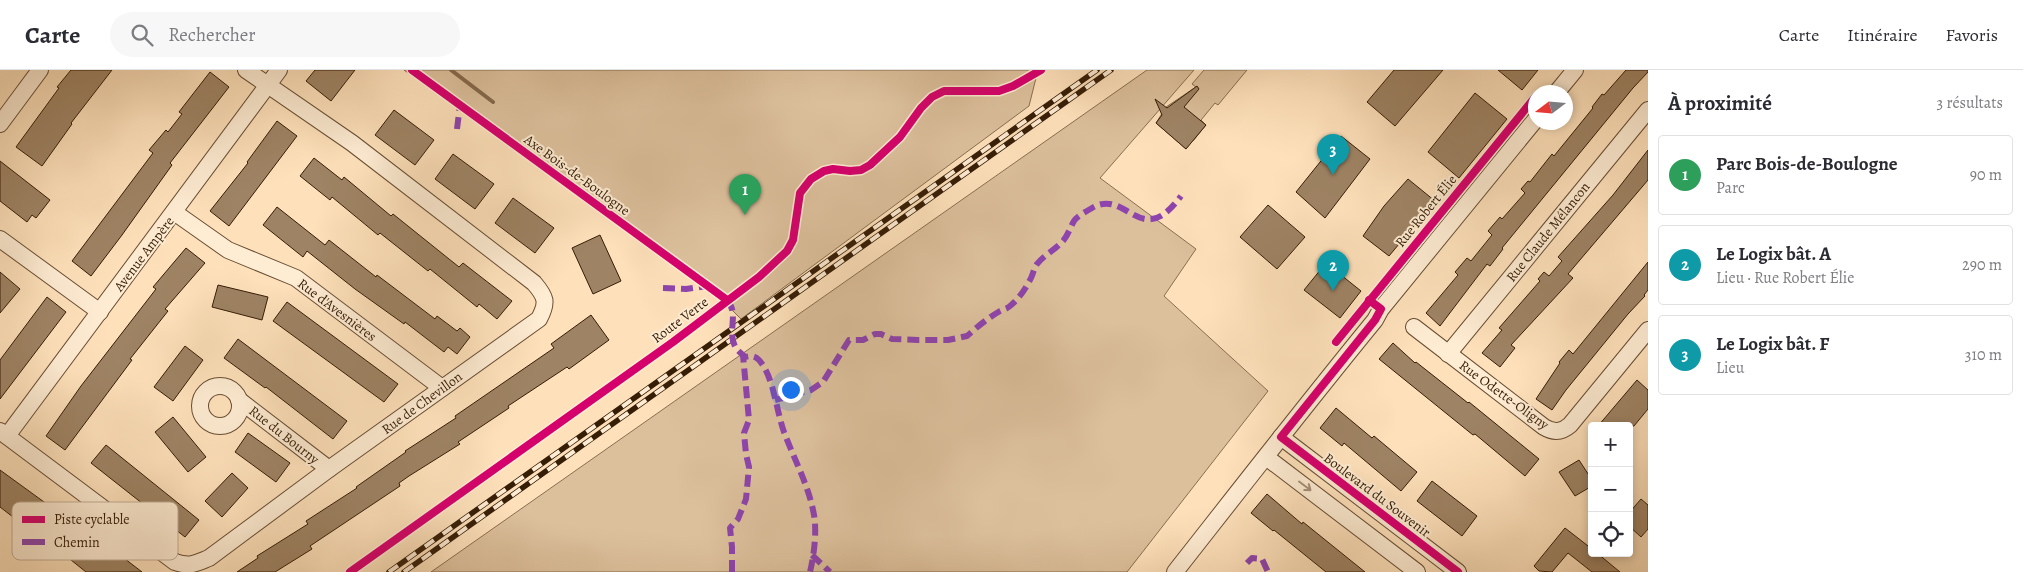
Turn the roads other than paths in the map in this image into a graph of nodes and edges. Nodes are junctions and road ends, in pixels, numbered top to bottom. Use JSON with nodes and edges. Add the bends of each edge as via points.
{"nodes":[{"id":1,"x":40,"y":70,"type":"edge"},
{"id":2,"x":246,"y":70,"type":"edge"},
{"id":3,"x":279,"y":70,"type":"edge"},
{"id":4,"x":1575,"y":70,"type":"edge"},
{"id":5,"x":268,"y":85,"type":"junction"},
{"id":6,"x":1563,"y":85,"type":"edge"},
{"id":7,"x":1648,"y":110,"type":"edge"},
{"id":8,"x":0,"y":124,"type":"edge"},
{"id":9,"x":1528,"y":129,"type":"edge"},
{"id":10,"x":174,"y":212,"type":"junction"},
{"id":11,"x":0,"y":239,"type":"edge"},
{"id":12,"x":100,"y":312,"type":"junction"},
{"id":13,"x":1414,"y":327,"type":"dead end"},
{"id":14,"x":1648,"y":330,"type":"edge"},
{"id":15,"x":1448,"y":354,"type":"junction"},
{"id":16,"x":442,"y":388,"type":"junction"},
{"id":17,"x":239,"y":400,"type":"dead end"},
{"id":18,"x":3,"y":434,"type":"edge"},
{"id":19,"x":1281,"y":437,"type":"junction"},
{"id":20,"x":1266,"y":457,"type":"junction"},
{"id":21,"x":329,"y":469,"type":"junction"},
{"id":22,"x":94,"y":502,"type":"edge"},
{"id":23,"x":172,"y":560,"type":"edge"},
{"id":24,"x":1175,"y":572,"type":"edge"},
{"id":25,"x":1417,"y":572,"type":"edge"},
{"id":26,"x":1458,"y":572,"type":"edge"}],
"edges":[{"from":1,"to":8,"type":"street"},
{"from":2,"to":5,"type":"street","name":"Rue de Chevillon"},
{"from":3,"to":5,"type":"street","name":"Avenue Ampère"},
{"from":4,"to":6,"type":"street"},
{"from":5,"to":10,"type":"street","name":"Avenue Ampère"},
{"from":5,"to":16,"type":"street","name":"Rue de Chevillon","via":[[352,143],[534,283],[544,295],[546,307],[539,319]]},
{"from":7,"to":15,"type":"street","name":"Rue Claude Mélancon"},
{"from":9,"to":19,"type":"street","name":"Rue Robert Élie"},
{"from":10,"to":12,"type":"street","name":"Avenue Ampère"},
{"from":10,"to":16,"type":"street","name":"Rue d'Avesnières","via":[[228,250],[296,278]]},
{"from":11,"to":12,"type":"street"},
{"from":12,"to":18,"type":"street","name":"Avenue Ampère"},
{"from":13,"to":15,"type":"street","name":"Rue Odette-Oligny"},
{"from":14,"to":15,"type":"street","name":"Rue Odette-Oligny","via":[[1570,425],[1558,431],[1544,427]]},
{"from":16,"to":21,"type":"street","name":"Rue de Chevillon"},
{"from":17,"to":21,"type":"street","name":"Rue du Bourny"},
{"from":18,"to":22,"type":"street","name":"Rue de Chevillon"},
{"from":19,"to":20,"type":"street","name":"Rue Robert Élie"},
{"from":19,"to":26,"type":"street","name":"Boulevard du Souvenir"},
{"from":20,"to":24,"type":"street","name":"Rue Robert Élie"},
{"from":20,"to":25,"type":"street","one_way":true},
{"from":21,"to":23,"type":"street","name":"Rue de Chevillon","via":[[209,558],[186,566]]}]}
